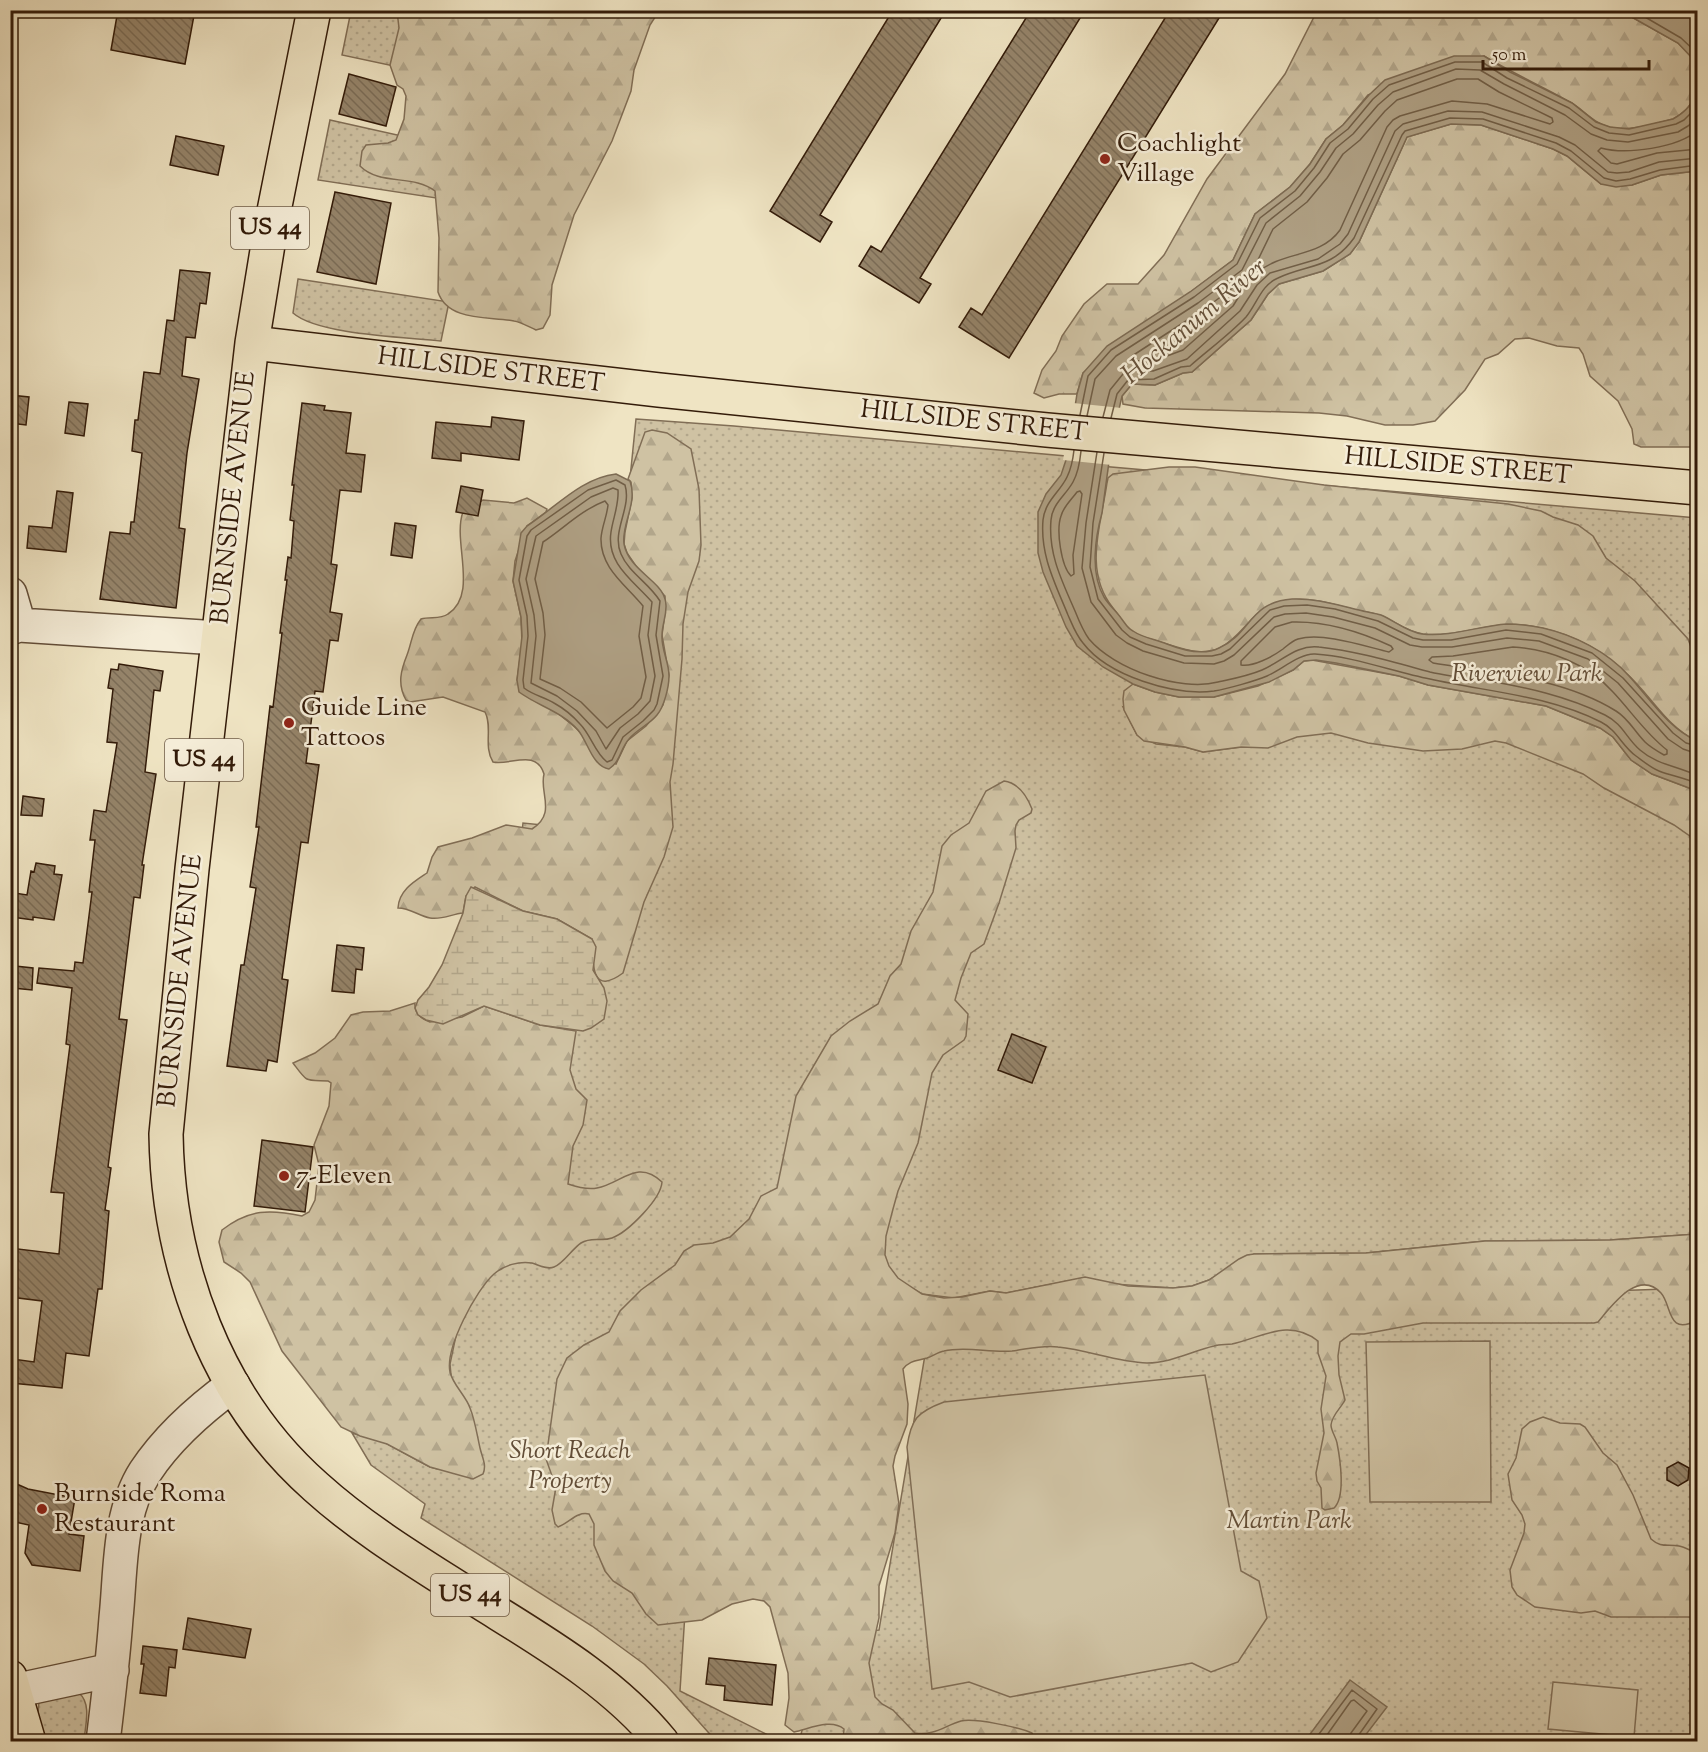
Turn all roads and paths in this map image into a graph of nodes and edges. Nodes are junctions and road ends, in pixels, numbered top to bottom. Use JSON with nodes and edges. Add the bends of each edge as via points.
{"nodes":[{"id":1,"x":314,"y":10,"type":"edge"},
{"id":2,"x":252,"y":343,"type":"junction"},
{"id":3,"x":1698,"y":488,"type":"edge"},
{"id":4,"x":13,"y":616,"type":"edge"},
{"id":5,"x":218,"y":638,"type":"junction"},
{"id":6,"x":233,"y":1385,"type":"junction"},
{"id":7,"x":112,"y":1670,"type":"junction"},
{"id":8,"x":12,"y":1684,"type":"edge"},
{"id":9,"x":29,"y":1742,"type":"edge"},
{"id":10,"x":103,"y":1742,"type":"edge"},
{"id":11,"x":662,"y":1742,"type":"edge"}],
"edges":[{"from":1,"to":2,"type":"main road","name":"BURNSIDE AVENUE","number":"US 44"},
{"from":2,"to":3,"type":"main road","name":"HILLSIDE STREET","via":[[1047,430]]},
{"from":2,"to":5,"type":"main road","name":"BURNSIDE AVENUE","number":"US 44"},
{"from":4,"to":5,"type":"street"},
{"from":5,"to":6,"type":"main road","name":"BURNSIDE AVENUE","number":"US 44","via":[[169,1090],[166,1177],[178,1248],[201,1323]]},
{"from":6,"to":7,"type":"street","via":[[197,1412],[174,1436],[145,1472],[133,1496],[124,1530]]},
{"from":6,"to":11,"type":"main road","name":"BURNSIDE AVENUE","number":"US 44","via":[[279,1448],[314,1486],[368,1529],[588,1672]]},
{"from":7,"to":8,"type":"street"},
{"from":7,"to":10,"type":"street"},
{"from":8,"to":9,"type":"main road"}]}
